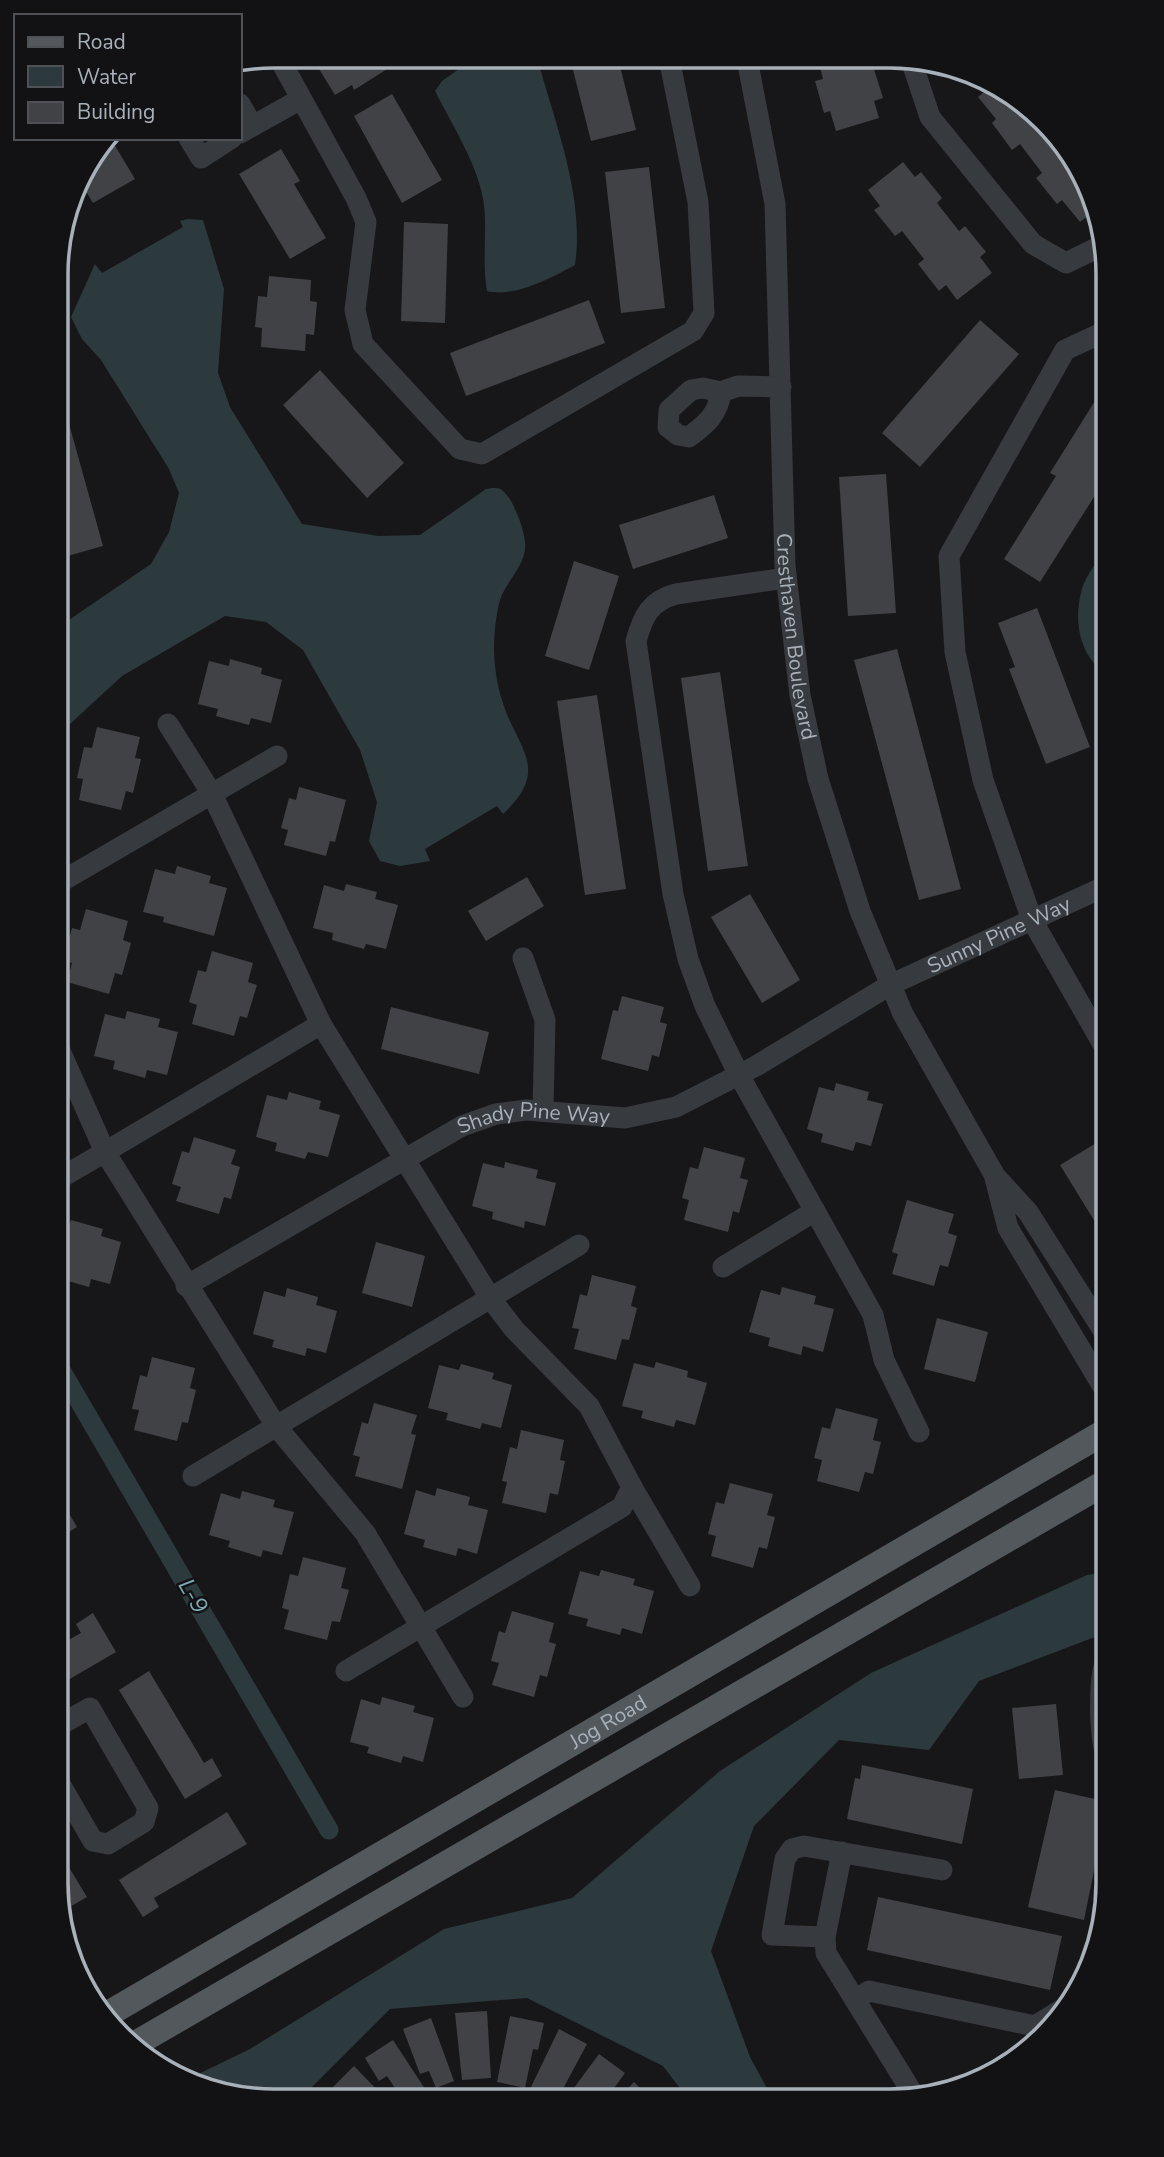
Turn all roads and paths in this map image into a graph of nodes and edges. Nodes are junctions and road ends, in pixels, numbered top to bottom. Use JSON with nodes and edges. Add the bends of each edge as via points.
{"nodes":[{"id":1,"x":284,"y":68,"type":"edge"},
{"id":2,"x":671,"y":68,"type":"edge"},
{"id":3,"x":749,"y":68,"type":"edge"},
{"id":4,"x":914,"y":70,"type":"edge"},
{"id":5,"x":301,"y":99,"type":"junction"},
{"id":6,"x":246,"y":129,"type":"edge"},
{"id":7,"x":190,"y":140,"type":"edge"},
{"id":8,"x":229,"y":140,"type":"edge"},
{"id":9,"x":1094,"y":249,"type":"edge"},
{"id":10,"x":1096,"y":336,"type":"edge"},
{"id":11,"x":781,"y":387,"type":"junction"},
{"id":12,"x":721,"y":392,"type":"dead end"},
{"id":13,"x":786,"y":578,"type":"junction"},
{"id":14,"x":168,"y":724,"type":"dead end"},
{"id":15,"x":277,"y":756,"type":"dead end"},
{"id":16,"x":212,"y":794,"type":"junction"},
{"id":17,"x":68,"y":878,"type":"edge"},
{"id":18,"x":1096,"y":891,"type":"edge"},
{"id":19,"x":1032,"y":920,"type":"junction"},
{"id":20,"x":523,"y":958,"type":"dead end"},
{"id":21,"x":890,"y":985,"type":"junction"},
{"id":22,"x":321,"y":1024,"type":"junction"},
{"id":23,"x":1096,"y":1031,"type":"edge"},
{"id":24,"x":68,"y":1069,"type":"edge"},
{"id":25,"x":738,"y":1075,"type":"junction"},
{"id":26,"x":543,"y":1110,"type":"junction"},
{"id":27,"x":105,"y":1152,"type":"junction"},
{"id":28,"x":405,"y":1159,"type":"junction"},
{"id":29,"x":68,"y":1174,"type":"edge"},
{"id":30,"x":995,"y":1176,"type":"junction"},
{"id":31,"x":815,"y":1211,"type":"junction"},
{"id":32,"x":579,"y":1245,"type":"dead end"},
{"id":33,"x":723,"y":1267,"type":"dead end"},
{"id":34,"x":186,"y":1286,"type":"junction"},
{"id":35,"x":491,"y":1299,"type":"junction"},
{"id":36,"x":1095,"y":1318,"type":"edge"},
{"id":37,"x":1095,"y":1374,"type":"edge"},
{"id":38,"x":276,"y":1426,"type":"junction"},
{"id":39,"x":919,"y":1432,"type":"dead end"},
{"id":40,"x":1095,"y":1437,"type":"edge"},
{"id":41,"x":193,"y":1476,"type":"dead end"},
{"id":42,"x":632,"y":1487,"type":"junction"},
{"id":43,"x":1095,"y":1488,"type":"edge"},
{"id":44,"x":690,"y":1586,"type":"dead end"},
{"id":45,"x":423,"y":1628,"type":"junction"},
{"id":46,"x":345,"y":1671,"type":"dead end"},
{"id":47,"x":463,"y":1698,"type":"dead end"},
{"id":48,"x":68,"y":1720,"type":"edge"},
{"id":49,"x":595,"y":1731,"type":"junction"},
{"id":50,"x":615,"y":1766,"type":"junction"},
{"id":51,"x":68,"y":1797,"type":"edge"},
{"id":52,"x":842,"y":1852,"type":"junction"},
{"id":53,"x":942,"y":1870,"type":"dead end"},
{"id":54,"x":825,"y":1937,"type":"junction"},
{"id":55,"x":855,"y":2000,"type":"junction"},
{"id":56,"x":113,"y":2011,"type":"edge"},
{"id":57,"x":1043,"y":2020,"type":"edge"},
{"id":58,"x":141,"y":2040,"type":"edge"},
{"id":59,"x":909,"y":2087,"type":"edge"}],
"edges":[{"from":1,"to":5,"type":"street"},
{"from":2,"to":5,"type":"street","via":[[698,202],[704,313],[693,331],[482,454],[460,449],[363,344],[355,310],[366,222]]},
{"from":3,"to":11,"type":"street","name":"Cresthaven Boulevard","via":[[775,204]]},
{"from":4,"to":9,"type":"street","via":[[930,117],[1033,244],[1066,263]]},
{"from":5,"to":6,"type":"street"},
{"from":7,"to":8,"type":"street","via":[[201,158]]},
{"from":10,"to":19,"type":"street","via":[[1065,351],[949,556],[956,652],[983,780]]},
{"from":11,"to":12,"type":"street","via":[[738,386]]},
{"from":11,"to":13,"type":"street","name":"Cresthaven Boulevard"},
{"from":13,"to":21,"type":"street","name":"Cresthaven Boulevard","via":[[802,709],[817,779],[860,911]]},
{"from":13,"to":25,"type":"street","via":[[659,598],[643,615],[636,641],[673,894],[688,959]]},
{"from":14,"to":16,"type":"street"},
{"from":15,"to":16,"type":"street"},
{"from":16,"to":17,"type":"street"},
{"from":16,"to":22,"type":"street"},
{"from":18,"to":19,"type":"street","name":"Sunny Pine Way"},
{"from":19,"to":21,"type":"street","name":"Sunny Pine Way"},
{"from":19,"to":23,"type":"street"},
{"from":20,"to":26,"type":"street","via":[[545,1020]]},
{"from":21,"to":25,"type":"street","name":"Shady Pine Way"},
{"from":21,"to":30,"type":"street","name":"Cresthaven Boulevard"},
{"from":22,"to":27,"type":"street"},
{"from":22,"to":28,"type":"street"},
{"from":24,"to":27,"type":"street"},
{"from":25,"to":26,"type":"street","name":"Shady Pine Way","via":[[651,1115],[599,1117]]},
{"from":25,"to":31,"type":"street"},
{"from":26,"to":28,"type":"street","name":"Shady Pine Way","via":[[481,1118]]},
{"from":27,"to":29,"type":"street"},
{"from":27,"to":34,"type":"street"},
{"from":28,"to":34,"type":"street","name":"Shady Pine Way"},
{"from":28,"to":35,"type":"street"},
{"from":30,"to":36,"type":"street","name":"Cresthaven Boulevard","via":[[1028,1212]]},
{"from":30,"to":37,"type":"street","name":"Cresthaven Boulevard","via":[[1008,1228]]},
{"from":31,"to":33,"type":"street"},
{"from":31,"to":39,"type":"street","via":[[873,1315],[884,1360]]},
{"from":32,"to":35,"type":"street"},
{"from":34,"to":38,"type":"street"},
{"from":35,"to":38,"type":"street"},
{"from":35,"to":42,"type":"street","via":[[589,1406]]},
{"from":38,"to":41,"type":"street"},
{"from":38,"to":45,"type":"street","via":[[365,1533]]},
{"from":40,"to":49,"type":"main road","name":"Jog Road"},
{"from":42,"to":44,"type":"street"},
{"from":42,"to":45,"type":"street","via":[[622,1507]]},
{"from":43,"to":50,"type":"main road","name":"Jog Road"},
{"from":45,"to":46,"type":"street"},
{"from":45,"to":47,"type":"street"},
{"from":48,"to":51,"type":"street","via":[[90,1707],[148,1808],[144,1822],[108,1844],[93,1842]]},
{"from":49,"to":50,"type":"main road"},
{"from":49,"to":56,"type":"main road","name":"Jog Road"},
{"from":50,"to":58,"type":"main road","name":"Jog Road"},
{"from":52,"to":53,"type":"street"},
{"from":52,"to":54,"type":"street"},
{"from":52,"to":54,"type":"street","via":[[804,1846],[792,1849],[785,1859],[772,1935]]},
{"from":54,"to":55,"type":"street","via":[[826,1953]]},
{"from":55,"to":57,"type":"street","via":[[869,1991],[1035,2025]]},
{"from":55,"to":59,"type":"street"}]}
